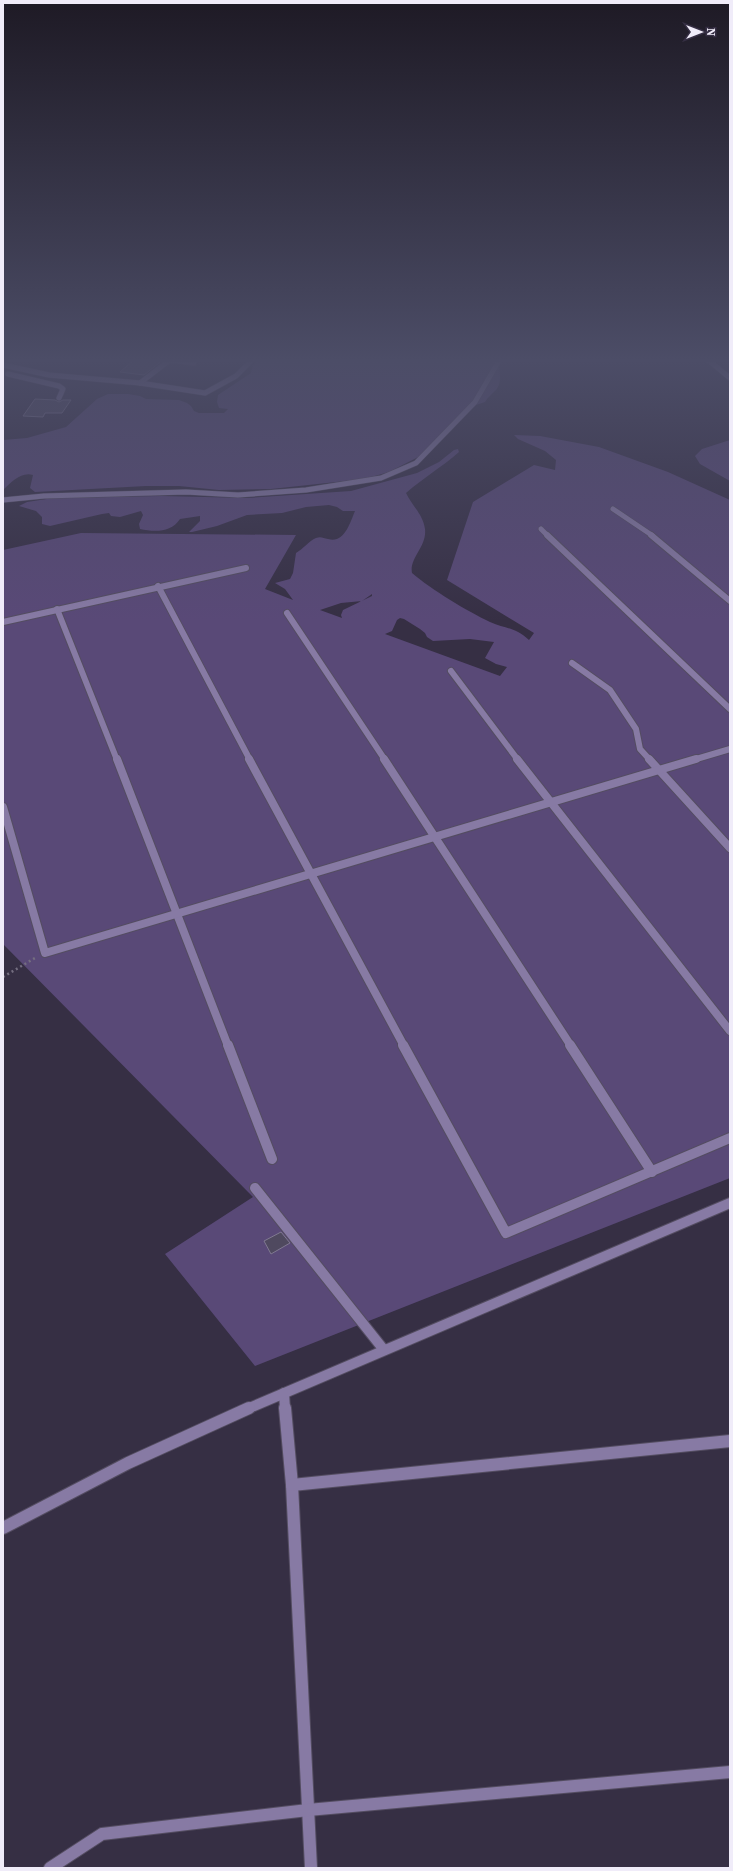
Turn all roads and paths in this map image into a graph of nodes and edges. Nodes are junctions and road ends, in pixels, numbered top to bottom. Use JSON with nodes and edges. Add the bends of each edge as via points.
{"nodes":[{"id":1,"x":431,"y":446,"type":"edge"},
{"id":2,"x":3,"y":500,"type":"edge"},
{"id":3,"x":613,"y":509,"type":"dead end"},
{"id":4,"x":541,"y":529,"type":"dead end"},
{"id":5,"x":246,"y":568,"type":"dead end"},
{"id":6,"x":158,"y":586,"type":"junction"},
{"id":7,"x":730,"y":601,"type":"edge"},
{"id":8,"x":57,"y":609,"type":"junction"},
{"id":9,"x":287,"y":613,"type":"dead end"},
{"id":10,"x":3,"y":622,"type":"edge"},
{"id":11,"x":572,"y":662,"type":"dead end"},
{"id":12,"x":451,"y":671,"type":"dead end"},
{"id":13,"x":730,"y":710,"type":"edge"},
{"id":14,"x":730,"y":750,"type":"edge"},
{"id":15,"x":661,"y":770,"type":"junction"},
{"id":16,"x":550,"y":803,"type":"junction"},
{"id":17,"x":3,"y":807,"type":"edge"},
{"id":18,"x":436,"y":837,"type":"junction"},
{"id":19,"x":730,"y":848,"type":"edge"},
{"id":20,"x":310,"y":874,"type":"junction"},
{"id":21,"x":178,"y":914,"type":"junction"},
{"id":22,"x":45,"y":953,"type":"junction"},
{"id":23,"x":3,"y":977,"type":"edge"},
{"id":24,"x":730,"y":1031,"type":"edge"},
{"id":25,"x":730,"y":1138,"type":"edge"},
{"id":26,"x":272,"y":1159,"type":"dead end"},
{"id":27,"x":652,"y":1172,"type":"junction"},
{"id":28,"x":255,"y":1188,"type":"dead end"},
{"id":29,"x":730,"y":1203,"type":"edge"},
{"id":30,"x":384,"y":1350,"type":"junction"},
{"id":31,"x":284,"y":1393,"type":"junction"},
{"id":32,"x":730,"y":1441,"type":"edge"},
{"id":33,"x":292,"y":1485,"type":"junction"},
{"id":34,"x":3,"y":1528,"type":"edge"},
{"id":35,"x":730,"y":1772,"type":"edge"},
{"id":36,"x":308,"y":1810,"type":"junction"},
{"id":37,"x":50,"y":1868,"type":"edge"},
{"id":38,"x":312,"y":1868,"type":"edge"}],
"edges":[{"from":1,"to":2,"type":"street","via":[[416,462],[381,478],[306,490],[238,495],[186,492],[44,496]]},
{"from":3,"to":7,"type":"street","via":[[659,540]]},
{"from":4,"to":13,"type":"street"},
{"from":5,"to":6,"type":"street"},
{"from":6,"to":8,"type":"street"},
{"from":6,"to":20,"type":"street"},
{"from":8,"to":10,"type":"street"},
{"from":8,"to":21,"type":"street"},
{"from":9,"to":18,"type":"street"},
{"from":11,"to":15,"type":"street","via":[[610,690],[636,729],[640,749]]},
{"from":12,"to":16,"type":"street"},
{"from":14,"to":15,"type":"street"},
{"from":15,"to":16,"type":"street"},
{"from":15,"to":19,"type":"street"},
{"from":16,"to":18,"type":"street"},
{"from":16,"to":24,"type":"street"},
{"from":17,"to":22,"type":"street"},
{"from":18,"to":20,"type":"street"},
{"from":18,"to":27,"type":"street"},
{"from":20,"to":21,"type":"street"},
{"from":20,"to":27,"type":"street","via":[[506,1234]]},
{"from":21,"to":22,"type":"street"},
{"from":21,"to":26,"type":"street"},
{"from":22,"to":23,"type":"path"},
{"from":25,"to":27,"type":"street"},
{"from":28,"to":30,"type":"street"},
{"from":29,"to":30,"type":"street"},
{"from":30,"to":31,"type":"street"},
{"from":31,"to":33,"type":"street"},
{"from":31,"to":34,"type":"street","via":[[165,1446]]},
{"from":32,"to":33,"type":"street"},
{"from":33,"to":36,"type":"street"},
{"from":35,"to":36,"type":"street"},
{"from":36,"to":37,"type":"street","via":[[102,1834]]},
{"from":36,"to":38,"type":"street"}]}
